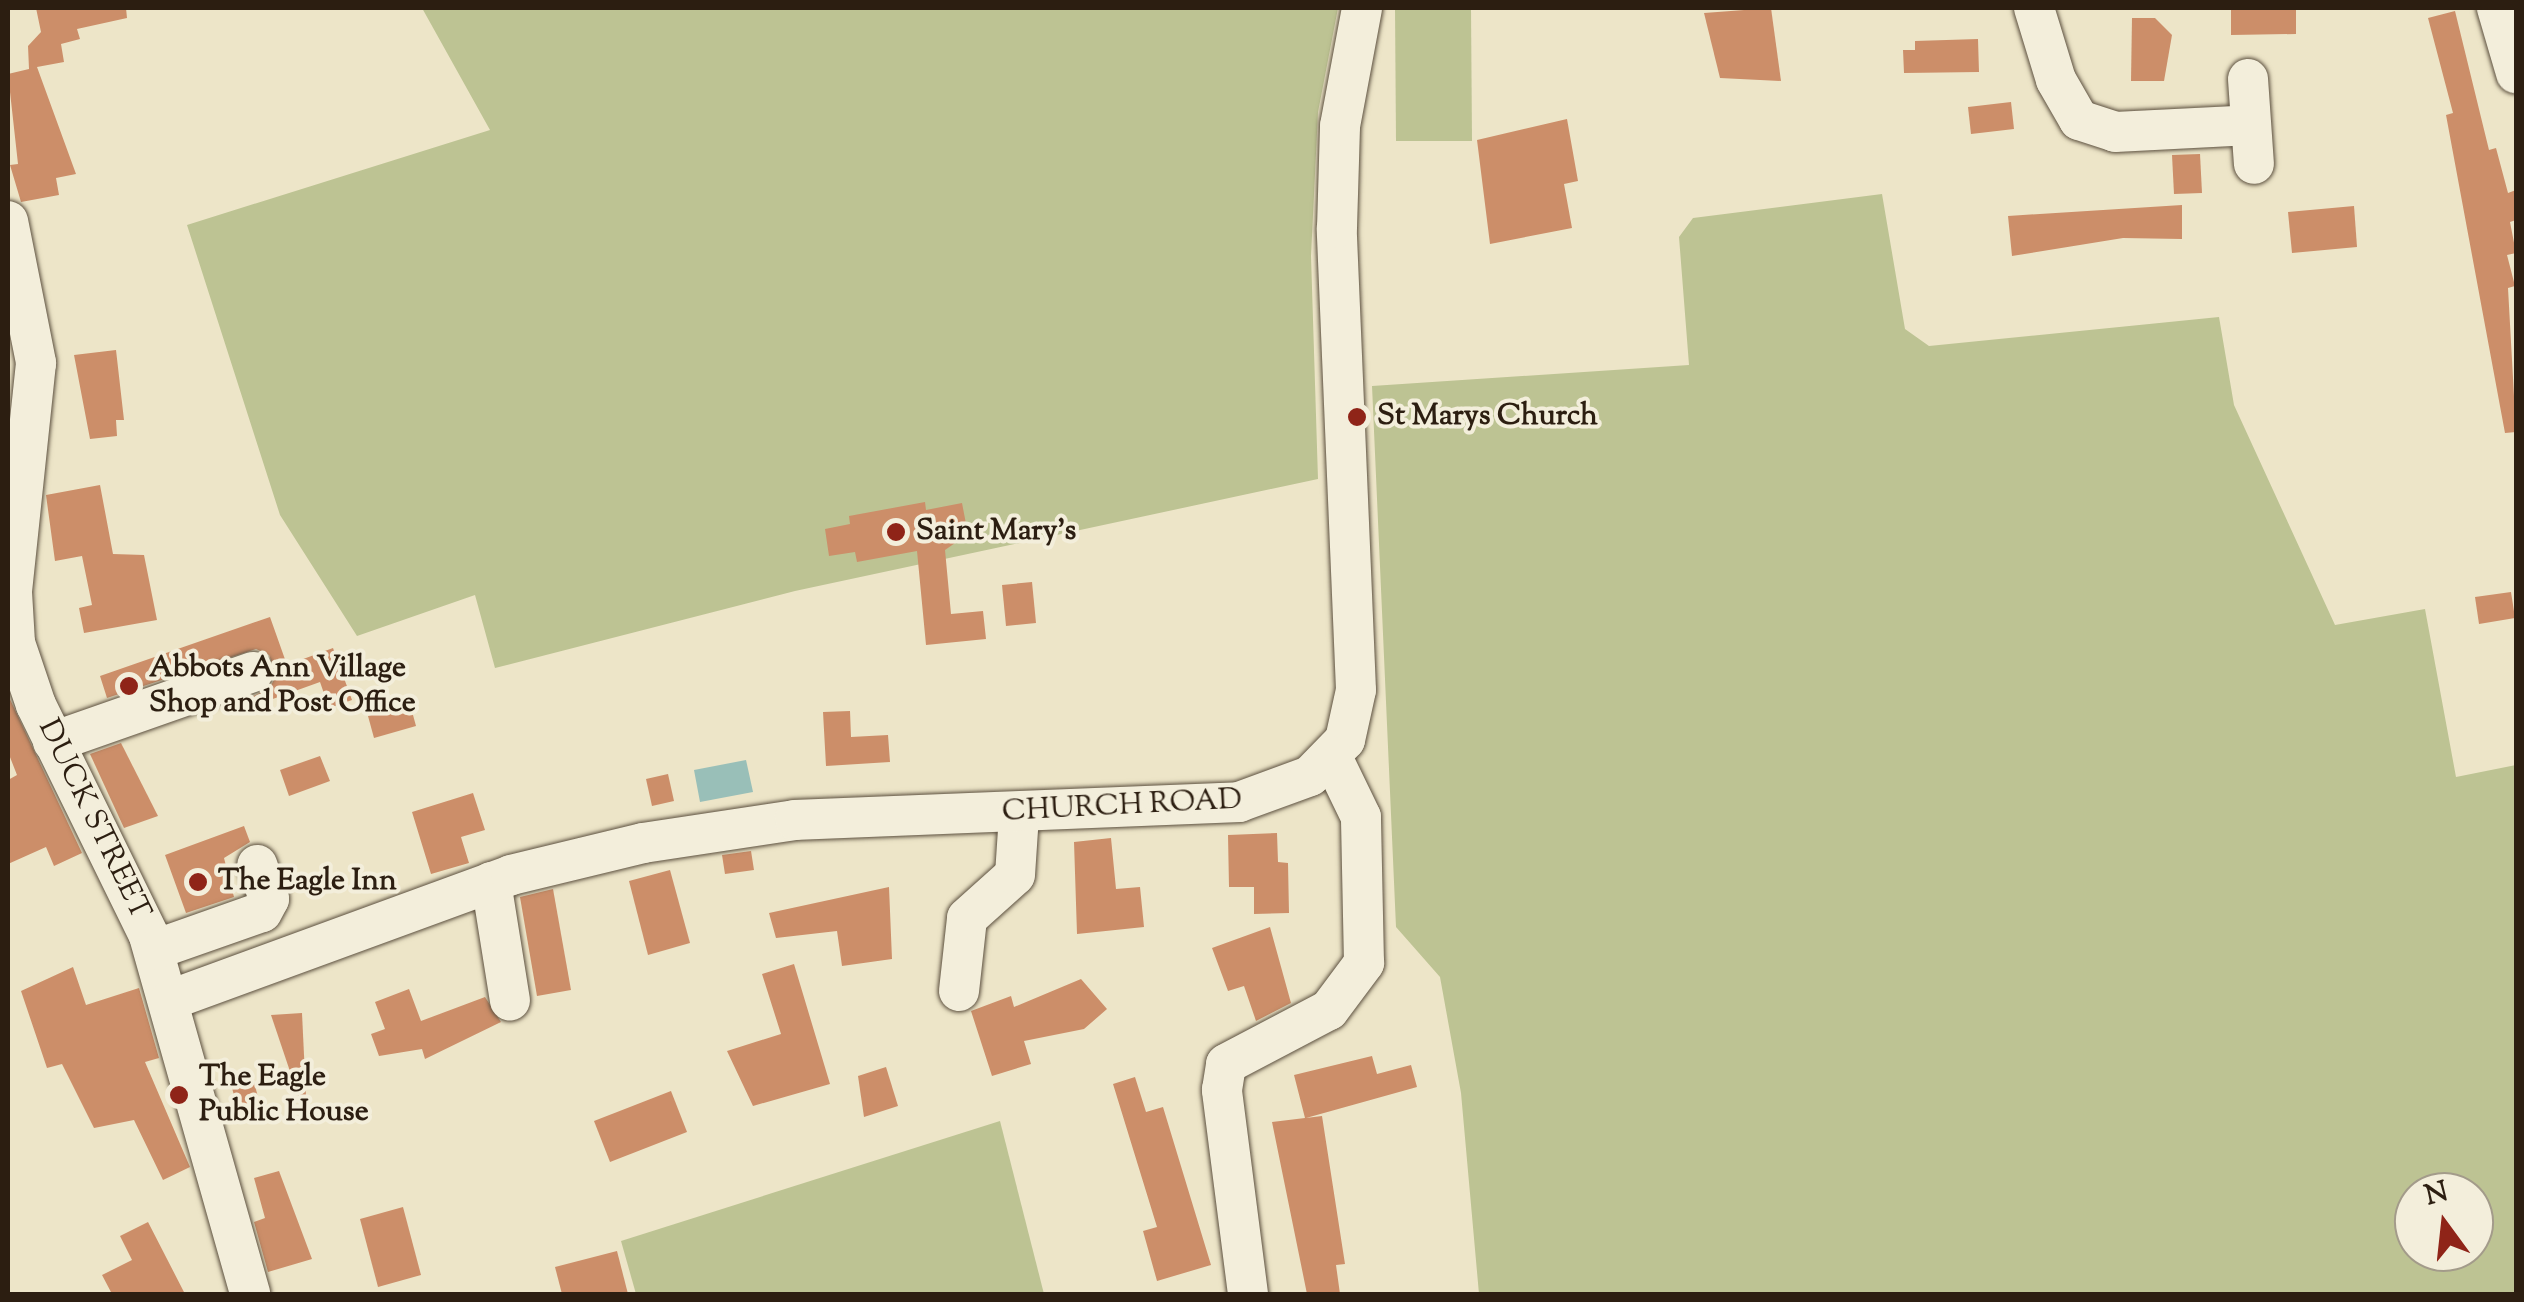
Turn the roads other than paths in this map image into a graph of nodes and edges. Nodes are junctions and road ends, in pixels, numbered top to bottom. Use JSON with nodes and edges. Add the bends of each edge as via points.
{"nodes":[{"id":1,"x":1362,"y":8,"type":"edge"},
{"id":2,"x":2034,"y":8,"type":"edge"},
{"id":3,"x":2497,"y":8,"type":"edge"},
{"id":4,"x":2516,"y":74,"type":"edge"},
{"id":5,"x":2248,"y":79,"type":"dead end"},
{"id":6,"x":8,"y":221,"type":"edge"},
{"id":7,"x":10,"y":592,"type":"edge"},
{"id":8,"x":14,"y":665,"type":"edge"},
{"id":9,"x":253,"y":672,"type":"dead end"},
{"id":10,"x":53,"y":742,"type":"junction"},
{"id":11,"x":1332,"y":757,"type":"junction"},
{"id":12,"x":1019,"y":814,"type":"junction"},
{"id":13,"x":257,"y":865,"type":"dead end"},
{"id":14,"x":491,"y":882,"type":"junction"},
{"id":15,"x":154,"y":950,"type":"junction"},
{"id":16,"x":959,"y":990,"type":"dead end"},
{"id":17,"x":170,"y":1000,"type":"junction"},
{"id":18,"x":510,"y":1000,"type":"dead end"},
{"id":19,"x":250,"y":1294,"type":"edge"},
{"id":20,"x":1248,"y":1294,"type":"edge"}],
"edges":[{"from":1,"to":11,"type":"street","via":[[1340,126],[1337,228],[1356,690],[1353,719]]},
{"from":2,"to":5,"type":"street","via":[[2056,80],[2079,120],[2115,132],[2253,144]]},
{"from":3,"to":4,"type":"street"},
{"from":6,"to":7,"type":"street","name":"DUCK STREET","via":[[36,363]]},
{"from":7,"to":8,"type":"street","name":"DUCK STREET"},
{"from":8,"to":10,"type":"street","name":"DUCK STREET"},
{"from":9,"to":10,"type":"street"},
{"from":10,"to":15,"type":"street","name":"DUCK STREET"},
{"from":11,"to":12,"type":"street","name":"CHURCH ROAD","via":[[1266,798]]},
{"from":11,"to":20,"type":"street","via":[[1361,817],[1364,963],[1329,1010],[1226,1064],[1222,1090]]},
{"from":12,"to":14,"type":"street","name":"CHURCH ROAD","via":[[754,824]]},
{"from":12,"to":16,"type":"street","via":[[1029,881],[968,918]]},
{"from":13,"to":15,"type":"street","via":[[269,898],[262,912]]},
{"from":14,"to":17,"type":"street","name":"CHURCH ROAD"},
{"from":14,"to":18,"type":"street"},
{"from":15,"to":17,"type":"street","name":"DUCK STREET"},
{"from":17,"to":19,"type":"street","name":"DUCK STREET"}]}
